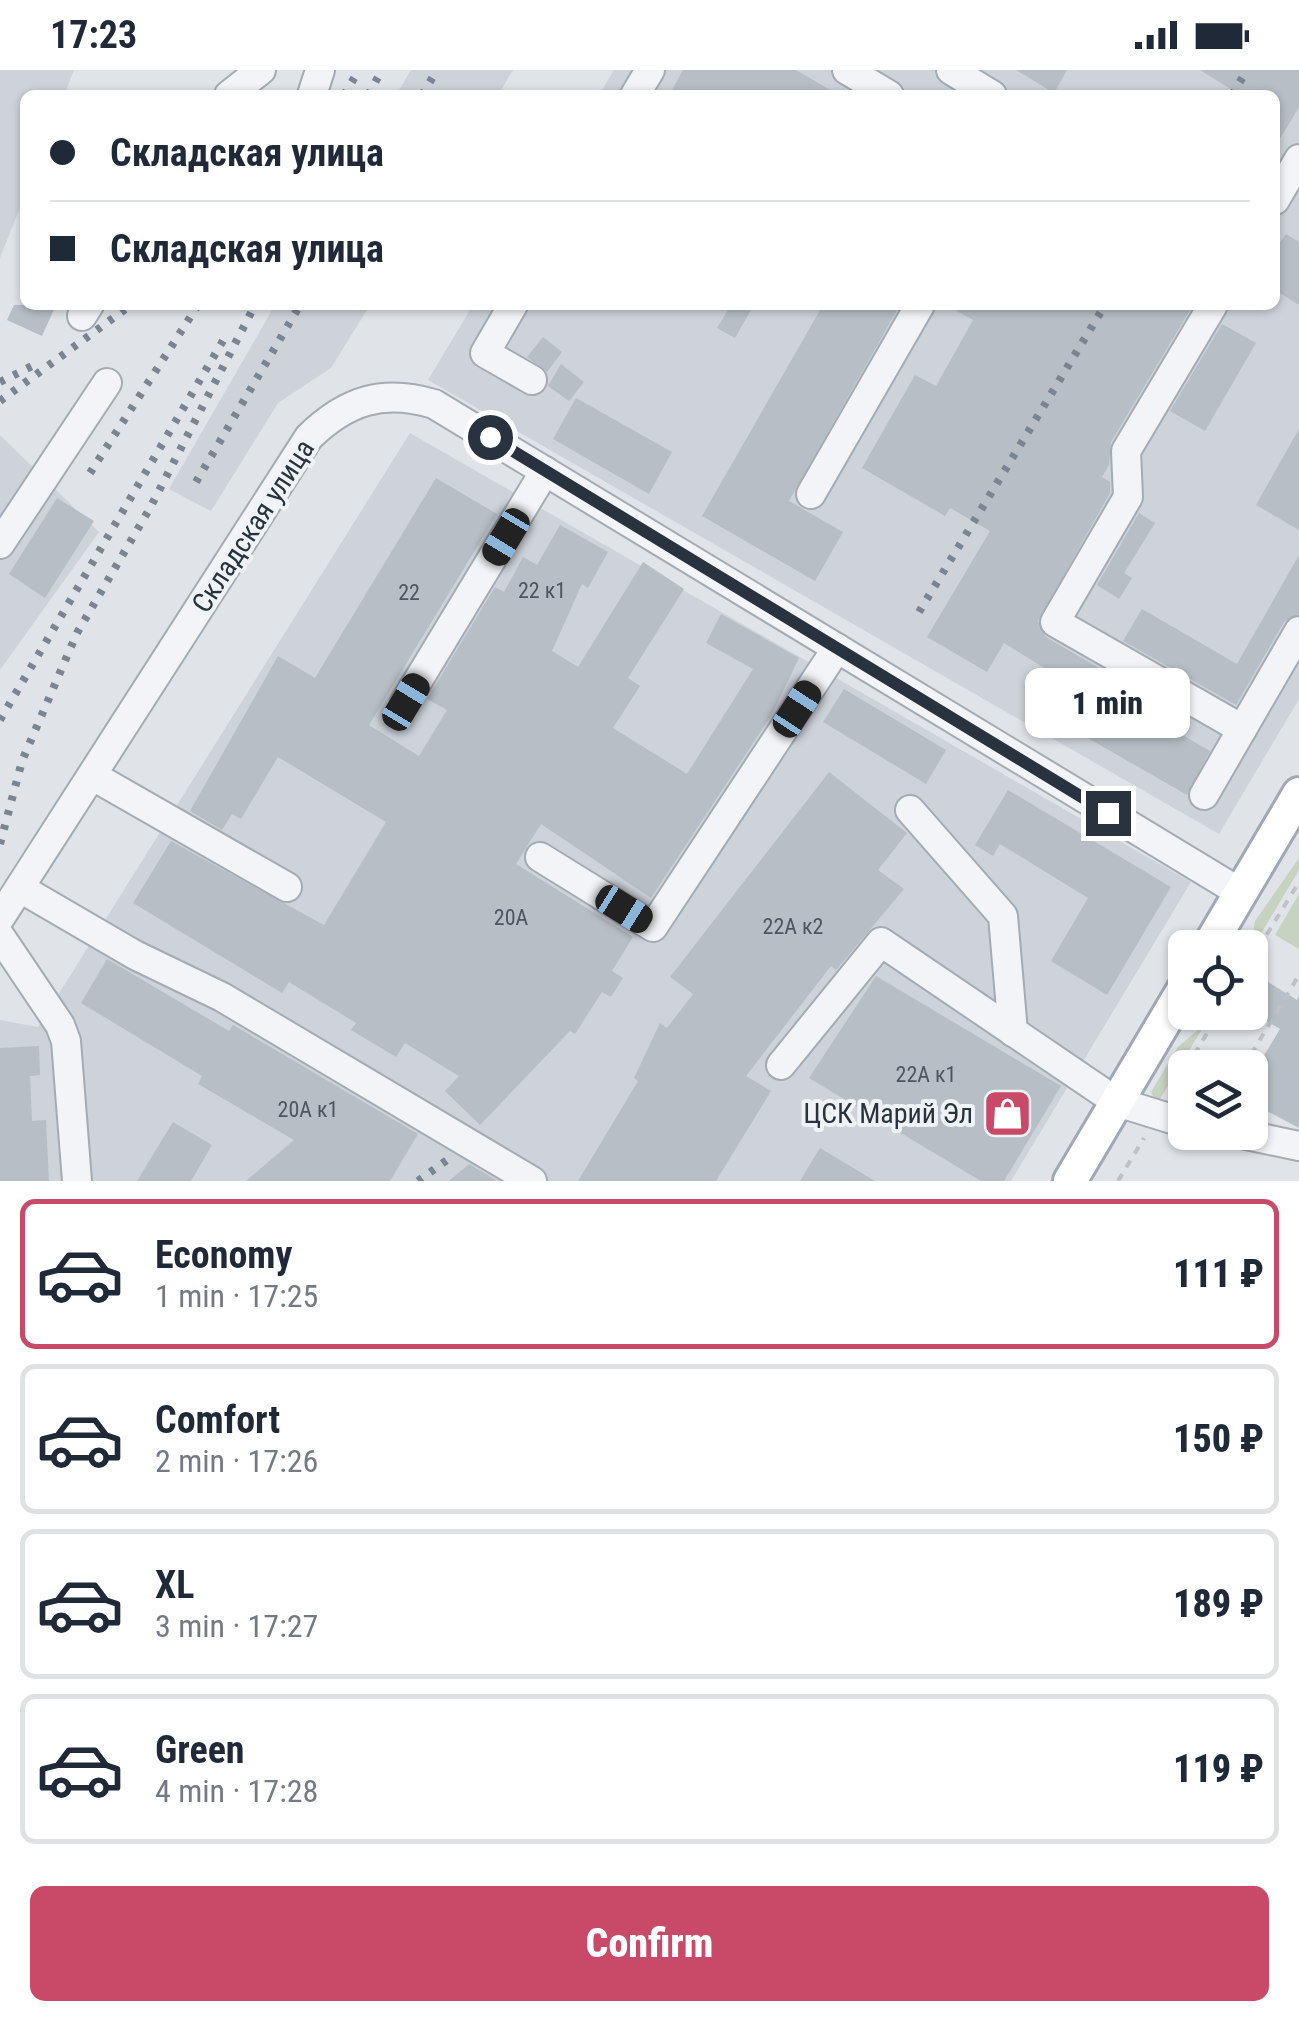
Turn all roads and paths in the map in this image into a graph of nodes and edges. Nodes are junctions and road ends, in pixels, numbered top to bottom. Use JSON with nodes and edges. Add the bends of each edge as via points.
{"nodes":[{"id":1,"x":261,"y":70,"type":"edge"},
{"id":2,"x":847,"y":70,"type":"edge"},
{"id":3,"x":951,"y":70,"type":"edge"},
{"id":4,"x":235,"y":90,"type":"edge"},
{"id":5,"x":881,"y":90,"type":"edge"},
{"id":6,"x":984,"y":90,"type":"edge"},
{"id":7,"x":1299,"y":159,"type":"edge"},
{"id":8,"x":1280,"y":191,"type":"edge"},
{"id":9,"x":510,"y":310,"type":"edge"},
{"id":10,"x":917,"y":310,"type":"edge"},
{"id":11,"x":1209,"y":310,"type":"edge"},
{"id":12,"x":532,"y":380,"type":"dead end"},
{"id":13,"x":107,"y":383,"type":"dead end"},
{"id":14,"x":546,"y":471,"type":"junction"},
{"id":15,"x":811,"y":494,"type":"dead end"},
{"id":16,"x":0,"y":544,"type":"edge"},
{"id":17,"x":1299,"y":631,"type":"edge"},
{"id":18,"x":837,"y":648,"type":"junction"},
{"id":19,"x":406,"y":702,"type":"dead end"},
{"id":20,"x":1242,"y":729,"type":"junction"},
{"id":21,"x":93,"y":776,"type":"junction"},
{"id":22,"x":1299,"y":794,"type":"edge"},
{"id":23,"x":1204,"y":795,"type":"dead end"},
{"id":24,"x":910,"y":810,"type":"dead end"},
{"id":25,"x":1290,"y":832,"type":"edge"},
{"id":26,"x":540,"y":857,"type":"dead end"},
{"id":27,"x":1299,"y":882,"type":"edge"},
{"id":28,"x":287,"y":887,"type":"dead end"},
{"id":29,"x":20,"y":888,"type":"junction"},
{"id":30,"x":1241,"y":893,"type":"junction"},
{"id":31,"x":0,"y":918,"type":"edge"},
{"id":32,"x":1219,"y":930,"type":"edge"},
{"id":33,"x":1268,"y":933,"type":"edge"},
{"id":34,"x":0,"y":936,"type":"edge"},
{"id":35,"x":1299,"y":975,"type":"edge"},
{"id":36,"x":1168,"y":1016,"type":"edge"},
{"id":37,"x":1014,"y":1032,"type":"junction"},
{"id":38,"x":1254,"y":1050,"type":"edge"},
{"id":39,"x":781,"y":1065,"type":"dead end"},
{"id":40,"x":1117,"y":1102,"type":"junction"},
{"id":41,"x":1168,"y":1118,"type":"edge"},
{"id":42,"x":1268,"y":1140,"type":"edge"},
{"id":43,"x":1299,"y":1146,"type":"edge"},
{"id":44,"x":76,"y":1181,"type":"edge"},
{"id":45,"x":532,"y":1181,"type":"edge"},
{"id":46,"x":1070,"y":1181,"type":"edge"}],
"edges":[{"from":1,"to":4,"type":"street"},
{"from":2,"to":5,"type":"street"},
{"from":3,"to":6,"type":"street"},
{"from":7,"to":8,"type":"street"},
{"from":9,"to":12,"type":"street","via":[[485,353]]},
{"from":10,"to":15,"type":"street"},
{"from":11,"to":20,"type":"street","via":[[1126,451],[1128,497],[1055,622]]},
{"from":13,"to":16,"type":"street"},
{"from":14,"to":18,"type":"street","name":"Складская улица"},
{"from":14,"to":19,"type":"street"},
{"from":14,"to":21,"type":"street","name":"Складская улица","via":[[434,404],[406,396],[380,395],[329,418],[309,437]]},
{"from":17,"to":20,"type":"street"},
{"from":18,"to":26,"type":"street","via":[[652,927]]},
{"from":18,"to":30,"type":"street","name":"Складская улица"},
{"from":20,"to":23,"type":"street"},
{"from":21,"to":28,"type":"street"},
{"from":21,"to":29,"type":"street","name":"Складская улица"},
{"from":22,"to":25,"type":"main road"},
{"from":24,"to":37,"type":"street","via":[[1003,916]]},
{"from":25,"to":30,"type":"main road"},
{"from":27,"to":33,"type":"path"},
{"from":29,"to":31,"type":"street","name":"Складская улица"},
{"from":29,"to":45,"type":"street","via":[[222,997]]},
{"from":30,"to":32,"type":"main road"},
{"from":34,"to":44,"type":"street","via":[[66,1041]]},
{"from":35,"to":38,"type":"path"},
{"from":36,"to":40,"type":"main road"},
{"from":37,"to":39,"type":"street","via":[[881,942]]},
{"from":37,"to":40,"type":"street"},
{"from":40,"to":41,"type":"street"},
{"from":40,"to":46,"type":"main road"},
{"from":42,"to":43,"type":"street"}]}
